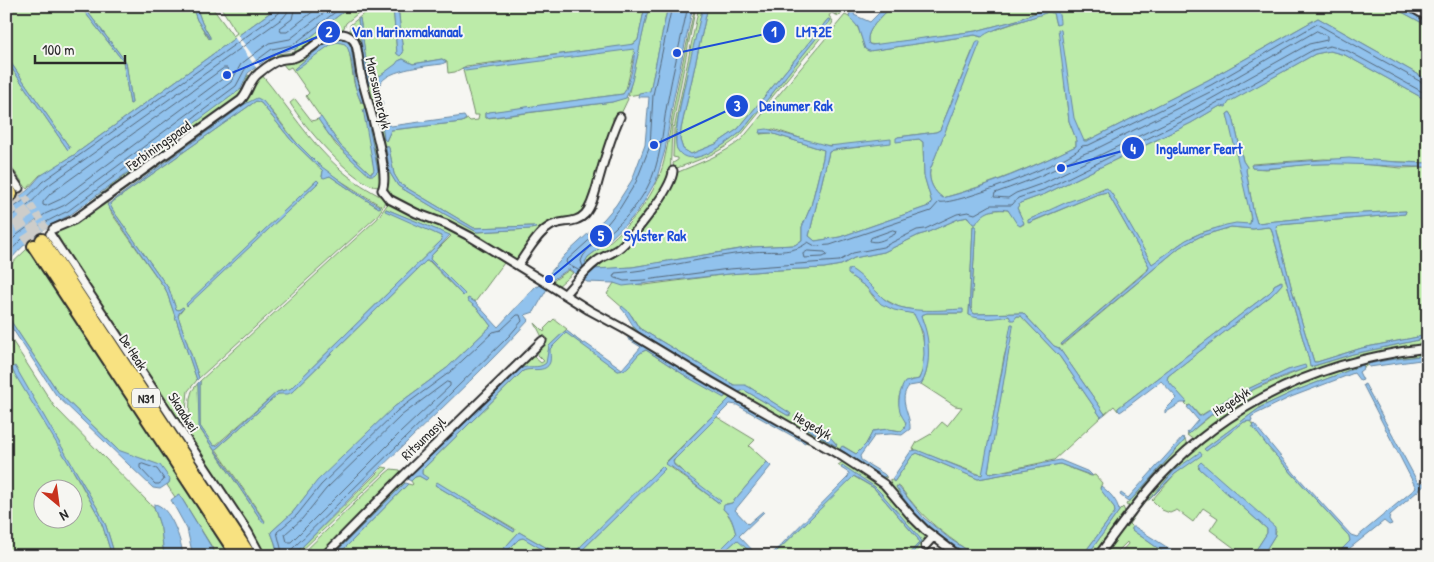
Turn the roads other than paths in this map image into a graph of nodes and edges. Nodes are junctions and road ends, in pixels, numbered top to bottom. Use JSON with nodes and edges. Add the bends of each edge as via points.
{"nodes":[{"id":1,"x":1408,"y":6,"type":"edge"},
{"id":2,"x":1428,"y":17,"type":"edge"},
{"id":3,"x":265,"y":69,"type":"joint"},
{"id":4,"x":620,"y":117,"type":"dead end"},
{"id":5,"x":6,"y":169,"type":"edge"},
{"id":6,"x":673,"y":171,"type":"dead end"},
{"id":7,"x":12,"y":189,"type":"tunnel mouth"},
{"id":8,"x":44,"y":237,"type":"junction"},
{"id":9,"x":518,"y":265,"type":"junction"},
{"id":10,"x":565,"y":294,"type":"junction"},
{"id":11,"x":542,"y":340,"type":"dead end"},
{"id":12,"x":1428,"y":348,"type":"edge"},
{"id":13,"x":933,"y":537,"type":"junction"},
{"id":14,"x":925,"y":546,"type":"dead end"},
{"id":15,"x":238,"y":556,"type":"edge"},
{"id":16,"x":250,"y":556,"type":"edge"},
{"id":17,"x":261,"y":556,"type":"edge"},
{"id":18,"x":324,"y":556,"type":"edge"},
{"id":19,"x":959,"y":556,"type":"edge"},
{"id":20,"x":1098,"y":556,"type":"edge"}],
"edges":[{"from":1,"to":2,"type":"street"},
{"from":3,"to":8,"type":"street","name":"Ferbiningspaad","via":[[235,104],[81,215]]},
{"from":3,"to":9,"type":"street","name":"Marssumerdyk","via":[[278,60],[298,57],[331,35],[342,34],[351,38],[356,44],[362,82],[372,112],[385,177],[382,190],[389,199],[453,228]]},
{"from":4,"to":9,"type":"street","via":[[587,211],[575,221],[556,223],[546,229]]},
{"from":5,"to":7,"type":"street"},
{"from":6,"to":10,"type":"street","via":[[641,226],[618,249],[595,263]]},
{"from":8,"to":15,"type":"highway","name":"De Heak","number":"N31"},
{"from":8,"to":16,"type":"highway","name":"De Heak","number":"N31"},
{"from":8,"to":17,"type":"street","name":"Skaadwei","via":[[243,524]]},
{"from":9,"to":10,"type":"street"},
{"from":10,"to":13,"type":"street","name":"Hegedyk","via":[[877,479]]},
{"from":11,"to":18,"type":"street","name":"Ritsumasyl"},
{"from":12,"to":20,"type":"street","name":"Hegedyk","via":[[1383,354],[1346,364],[1283,387],[1238,411],[1201,438],[1165,472]]},
{"from":13,"to":14,"type":"street"},
{"from":13,"to":19,"type":"street","name":"Hegedyk"}]}
